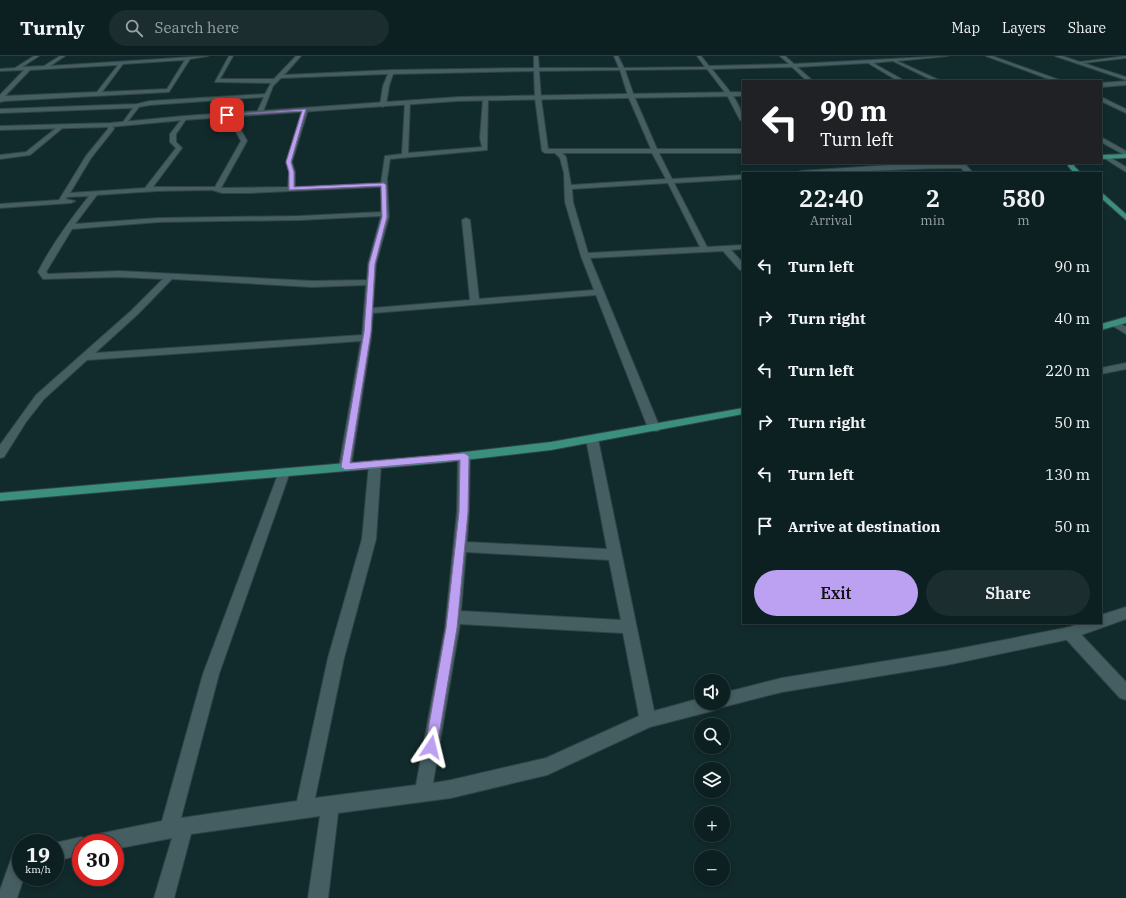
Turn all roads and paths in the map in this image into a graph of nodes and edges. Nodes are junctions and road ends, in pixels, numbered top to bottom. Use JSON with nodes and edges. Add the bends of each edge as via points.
{"nodes":[{"id":1,"x":37,"y":56,"type":"edge"},
{"id":2,"x":64,"y":56,"type":"edge"},
{"id":3,"x":206,"y":56,"type":"edge"},
{"id":4,"x":231,"y":56,"type":"edge"},
{"id":5,"x":300,"y":56,"type":"edge"},
{"id":6,"x":536,"y":56,"type":"edge"},
{"id":7,"x":616,"y":56,"type":"edge"},
{"id":8,"x":699,"y":56,"type":"edge"},
{"id":9,"x":782,"y":56,"type":"edge"},
{"id":10,"x":881,"y":56,"type":"edge"},
{"id":11,"x":946,"y":56,"type":"edge"},
{"id":12,"x":988,"y":56,"type":"edge"},
{"id":13,"x":1057,"y":56,"type":"edge"},
{"id":14,"x":1103,"y":56,"type":"edge"},
{"id":15,"x":1126,"y":57,"type":"edge"},
{"id":16,"x":161,"y":58,"type":"edge"},
{"id":17,"x":188,"y":58,"type":"junction"},
{"id":18,"x":1113,"y":59,"type":"junction"},
{"id":19,"x":892,"y":61,"type":"junction"},
{"id":20,"x":869,"y":62,"type":"junction"},
{"id":21,"x":1077,"y":62,"type":"junction"},
{"id":22,"x":121,"y":64,"type":"junction"},
{"id":23,"x":793,"y":66,"type":"junction"},
{"id":24,"x":708,"y":67,"type":"junction"},
{"id":25,"x":43,"y":68,"type":"junction"},
{"id":26,"x":28,"y":69,"type":"junction"},
{"id":27,"x":623,"y":69,"type":"junction"},
{"id":28,"x":0,"y":70,"type":"edge"},
{"id":29,"x":15,"y":70,"type":"junction"},
{"id":30,"x":537,"y":70,"type":"junction"},
{"id":31,"x":392,"y":71,"type":"junction"},
{"id":32,"x":277,"y":79,"type":"junction"},
{"id":33,"x":1126,"y":79,"type":"edge"},
{"id":34,"x":809,"y":80,"type":"edge"},
{"id":35,"x":900,"y":80,"type":"edge"},
{"id":36,"x":936,"y":80,"type":"edge"},
{"id":37,"x":1056,"y":80,"type":"edge"},
{"id":38,"x":1126,"y":83,"type":"edge"},
{"id":39,"x":1102,"y":85,"type":"edge"},
{"id":40,"x":98,"y":94,"type":"junction"},
{"id":41,"x":742,"y":94,"type":"edge"},
{"id":42,"x":729,"y":95,"type":"junction"},
{"id":43,"x":267,"y":96,"type":"junction"},
{"id":44,"x":631,"y":96,"type":"junction"},
{"id":45,"x":538,"y":98,"type":"junction"},
{"id":46,"x":486,"y":99,"type":"junction"},
{"id":47,"x":1102,"y":99,"type":"edge"},
{"id":48,"x":2,"y":100,"type":"edge"},
{"id":49,"x":407,"y":103,"type":"junction"},
{"id":50,"x":383,"y":105,"type":"junction"},
{"id":51,"x":138,"y":106,"type":"junction"},
{"id":52,"x":305,"y":110,"type":"junction"},
{"id":53,"x":0,"y":111,"type":"edge"},
{"id":54,"x":1126,"y":111,"type":"edge"},
{"id":55,"x":260,"y":112,"type":"junction"},
{"id":56,"x":241,"y":114,"type":"junction"},
{"id":57,"x":184,"y":118,"type":"junction"},
{"id":58,"x":742,"y":118,"type":"edge"},
{"id":59,"x":126,"y":122,"type":"junction"},
{"id":60,"x":110,"y":125,"type":"junction"},
{"id":61,"x":62,"y":126,"type":"junction"},
{"id":62,"x":0,"y":128,"type":"edge"},
{"id":63,"x":1102,"y":140,"type":"edge"},
{"id":64,"x":654,"y":150,"type":"junction"},
{"id":65,"x":557,"y":151,"type":"junction"},
{"id":66,"x":742,"y":151,"type":"edge"},
{"id":67,"x":405,"y":155,"type":"junction"},
{"id":68,"x":1126,"y":155,"type":"edge"},
{"id":69,"x":0,"y":157,"type":"edge"},
{"id":70,"x":1103,"y":157,"type":"edge"},
{"id":71,"x":809,"y":164,"type":"edge"},
{"id":72,"x":961,"y":164,"type":"edge"},
{"id":73,"x":1072,"y":164,"type":"edge"},
{"id":74,"x":868,"y":168,"type":"edge"},
{"id":75,"x":1126,"y":170,"type":"edge"},
{"id":76,"x":818,"y":172,"type":"edge"},
{"id":77,"x":969,"y":172,"type":"edge"},
{"id":78,"x":1077,"y":172,"type":"edge"},
{"id":79,"x":742,"y":177,"type":"edge"},
{"id":80,"x":671,"y":182,"type":"junction"},
{"id":81,"x":384,"y":185,"type":"junction"},
{"id":82,"x":568,"y":186,"type":"junction"},
{"id":83,"x":291,"y":189,"type":"junction"},
{"id":84,"x":147,"y":190,"type":"junction"},
{"id":85,"x":217,"y":190,"type":"junction"},
{"id":86,"x":1102,"y":195,"type":"edge"},
{"id":87,"x":92,"y":197,"type":"junction"},
{"id":88,"x":63,"y":199,"type":"junction"},
{"id":89,"x":0,"y":206,"type":"edge"},
{"id":90,"x":384,"y":214,"type":"junction"},
{"id":91,"x":1126,"y":218,"type":"edge"},
{"id":92,"x":466,"y":220,"type":"dead end"},
{"id":93,"x":69,"y":227,"type":"junction"},
{"id":94,"x":742,"y":247,"type":"edge"},
{"id":95,"x":726,"y":249,"type":"junction"},
{"id":96,"x":705,"y":250,"type":"junction"},
{"id":97,"x":585,"y":256,"type":"junction"},
{"id":98,"x":742,"y":267,"type":"edge"},
{"id":99,"x":171,"y":276,"type":"junction"},
{"id":100,"x":371,"y":282,"type":"junction"},
{"id":101,"x":599,"y":292,"type":"junction"},
{"id":102,"x":475,"y":302,"type":"junction"},
{"id":103,"x":369,"y":311,"type":"junction"},
{"id":104,"x":1126,"y":320,"type":"edge"},
{"id":105,"x":1116,"y":324,"type":"junction"},
{"id":106,"x":1102,"y":327,"type":"edge"},
{"id":107,"x":1126,"y":331,"type":"edge"},
{"id":108,"x":366,"y":338,"type":"junction"},
{"id":109,"x":85,"y":357,"type":"junction"},
{"id":110,"x":1126,"y":366,"type":"edge"},
{"id":111,"x":1102,"y":371,"type":"edge"},
{"id":112,"x":742,"y":411,"type":"edge"},
{"id":113,"x":654,"y":428,"type":"junction"},
{"id":114,"x":592,"y":439,"type":"junction"},
{"id":115,"x":0,"y":454,"type":"edge"},
{"id":116,"x":464,"y":456,"type":"junction"},
{"id":117,"x":375,"y":464,"type":"junction"},
{"id":118,"x":345,"y":467,"type":"junction"},
{"id":119,"x":284,"y":472,"type":"junction"},
{"id":120,"x":0,"y":497,"type":"edge"},
{"id":121,"x":460,"y":547,"type":"junction"},
{"id":122,"x":615,"y":555,"type":"junction"},
{"id":123,"x":1126,"y":613,"type":"edge"},
{"id":124,"x":453,"y":617,"type":"junction"},
{"id":125,"x":1102,"y":621,"type":"edge"},
{"id":126,"x":1094,"y":624,"type":"edge"},
{"id":127,"x":630,"y":627,"type":"junction"},
{"id":128,"x":1070,"y":633,"type":"junction"},
{"id":129,"x":1126,"y":693,"type":"edge"},
{"id":130,"x":730,"y":698,"type":"edge"},
{"id":131,"x":694,"y":708,"type":"edge"},
{"id":132,"x":648,"y":720,"type":"junction"},
{"id":133,"x":423,"y":792,"type":"junction"},
{"id":134,"x":330,"y":805,"type":"junction"},
{"id":135,"x":304,"y":808,"type":"junction"},
{"id":136,"x":176,"y":828,"type":"junction"},
{"id":137,"x":124,"y":838,"type":"edge"},
{"id":138,"x":12,"y":884,"type":"edge"},
{"id":139,"x":7,"y":898,"type":"edge"},
{"id":140,"x":164,"y":898,"type":"edge"},
{"id":141,"x":318,"y":898,"type":"edge"}],
"edges":[{"from":1,"to":29,"type":"street"},
{"from":2,"to":25,"type":"street"},
{"from":3,"to":17,"type":"street"},
{"from":4,"to":32,"type":"street","via":[[217,81]]},
{"from":5,"to":32,"type":"street"},
{"from":6,"to":30,"type":"street"},
{"from":7,"to":27,"type":"street"},
{"from":8,"to":24,"type":"street"},
{"from":9,"to":23,"type":"street"},
{"from":10,"to":19,"type":"street"},
{"from":11,"to":19,"type":"street"},
{"from":12,"to":37,"type":"street"},
{"from":13,"to":21,"type":"street"},
{"from":14,"to":18,"type":"street"},
{"from":15,"to":18,"type":"street"},
{"from":16,"to":17,"type":"street"},
{"from":16,"to":22,"type":"street"},
{"from":17,"to":40,"type":"street","via":[[169,90]]},
{"from":18,"to":21,"type":"street"},
{"from":19,"to":20,"type":"street"},
{"from":19,"to":36,"type":"street"},
{"from":20,"to":23,"type":"street"},
{"from":20,"to":35,"type":"street"},
{"from":21,"to":33,"type":"street"},
{"from":22,"to":25,"type":"street"},
{"from":22,"to":40,"type":"street"},
{"from":23,"to":24,"type":"street"},
{"from":23,"to":34,"type":"street"},
{"from":24,"to":27,"type":"street"},
{"from":24,"to":42,"type":"street"},
{"from":25,"to":26,"type":"street"},
{"from":26,"to":29,"type":"street"},
{"from":26,"to":48,"type":"street","via":[[2,96]]},
{"from":27,"to":30,"type":"street"},
{"from":27,"to":44,"type":"street"},
{"from":28,"to":29,"type":"street"},
{"from":30,"to":31,"type":"street"},
{"from":30,"to":45,"type":"street"},
{"from":31,"to":32,"type":"street"},
{"from":31,"to":50,"type":"street"},
{"from":32,"to":43,"type":"street"},
{"from":38,"to":39,"type":"street"},
{"from":40,"to":48,"type":"street"},
{"from":41,"to":42,"type":"street"},
{"from":42,"to":44,"type":"street"},
{"from":42,"to":58,"type":"street"},
{"from":43,"to":51,"type":"street","via":[[150,103]]},
{"from":43,"to":55,"type":"street"},
{"from":44,"to":45,"type":"street"},
{"from":44,"to":64,"type":"street"},
{"from":45,"to":46,"type":"street"},
{"from":45,"to":65,"type":"street","via":[[545,151]]},
{"from":46,"to":49,"type":"street"},
{"from":46,"to":67,"type":"street","via":[[483,138],[485,149]]},
{"from":47,"to":54,"type":"street"},
{"from":49,"to":50,"type":"street"},
{"from":49,"to":67,"type":"street"},
{"from":50,"to":52,"type":"street"},
{"from":51,"to":53,"type":"street"},
{"from":51,"to":59,"type":"street"},
{"from":52,"to":55,"type":"street"},
{"from":52,"to":83,"type":"street","via":[[289,162],[292,172]]},
{"from":55,"to":56,"type":"street"},
{"from":56,"to":57,"type":"street"},
{"from":56,"to":85,"type":"street","via":[[238,130],[244,141]]},
{"from":57,"to":59,"type":"street"},
{"from":57,"to":84,"type":"street","via":[[172,134],[173,142],[179,148]]},
{"from":59,"to":60,"type":"street"},
{"from":60,"to":61,"type":"street"},
{"from":60,"to":88,"type":"street","via":[[112,129],[88,157]]},
{"from":61,"to":62,"type":"street"},
{"from":61,"to":69,"type":"street","via":[[28,154]]},
{"from":63,"to":68,"type":"street"},
{"from":64,"to":65,"type":"street"},
{"from":64,"to":66,"type":"street"},
{"from":64,"to":80,"type":"street"},
{"from":65,"to":82,"type":"street","via":[[563,157]]},
{"from":67,"to":81,"type":"street","via":[[387,157]]},
{"from":68,"to":70,"type":"highway"},
{"from":70,"to":75,"type":"street"},
{"from":71,"to":76,"type":"street"},
{"from":72,"to":74,"type":"street"},
{"from":72,"to":77,"type":"street"},
{"from":73,"to":78,"type":"highway"},
{"from":74,"to":76,"type":"street"},
{"from":79,"to":80,"type":"street"},
{"from":80,"to":82,"type":"street"},
{"from":80,"to":96,"type":"street"},
{"from":81,"to":83,"type":"street"},
{"from":81,"to":90,"type":"street"},
{"from":82,"to":97,"type":"street","via":[[569,202]]},
{"from":83,"to":85,"type":"street"},
{"from":84,"to":85,"type":"street"},
{"from":84,"to":87,"type":"street"},
{"from":86,"to":91,"type":"highway"},
{"from":87,"to":88,"type":"street"},
{"from":87,"to":93,"type":"street"},
{"from":88,"to":89,"type":"street"},
{"from":90,"to":93,"type":"street","via":[[159,220]]},
{"from":90,"to":100,"type":"street","via":[[372,264]]},
{"from":92,"to":102,"type":"street"},
{"from":93,"to":99,"type":"street","via":[[46,263],[42,272],[46,277],[118,274]]},
{"from":94,"to":95,"type":"street"},
{"from":95,"to":96,"type":"street"},
{"from":95,"to":98,"type":"street"},
{"from":96,"to":97,"type":"street"},
{"from":97,"to":101,"type":"street"},
{"from":99,"to":100,"type":"street","via":[[312,284]]},
{"from":99,"to":109,"type":"street"},
{"from":100,"to":103,"type":"street"},
{"from":101,"to":102,"type":"street"},
{"from":101,"to":113,"type":"street"},
{"from":102,"to":103,"type":"street"},
{"from":103,"to":108,"type":"street"},
{"from":104,"to":105,"type":"highway"},
{"from":105,"to":106,"type":"highway"},
{"from":105,"to":107,"type":"street"},
{"from":108,"to":109,"type":"street"},
{"from":108,"to":118,"type":"street"},
{"from":109,"to":115,"type":"street","via":[[40,397]]},
{"from":110,"to":111,"type":"street"},
{"from":112,"to":113,"type":"highway"},
{"from":113,"to":114,"type":"highway"},
{"from":114,"to":116,"type":"highway"},
{"from":114,"to":122,"type":"street"},
{"from":116,"to":117,"type":"highway"},
{"from":116,"to":121,"type":"street"},
{"from":117,"to":118,"type":"highway"},
{"from":117,"to":135,"type":"street","via":[[369,539],[336,658]]},
{"from":118,"to":119,"type":"highway"},
{"from":119,"to":120,"type":"highway"},
{"from":119,"to":136,"type":"street","via":[[210,674]]},
{"from":121,"to":122,"type":"street"},
{"from":121,"to":124,"type":"street"},
{"from":122,"to":127,"type":"street"},
{"from":123,"to":125,"type":"street"},
{"from":124,"to":127,"type":"street"},
{"from":124,"to":133,"type":"street"},
{"from":126,"to":128,"type":"street"},
{"from":127,"to":132,"type":"street"},
{"from":128,"to":129,"type":"street"},
{"from":128,"to":130,"type":"street","via":[[947,658],[782,685]]},
{"from":131,"to":132,"type":"street"},
{"from":132,"to":133,"type":"street","via":[[547,766],[451,789]]},
{"from":133,"to":134,"type":"street"},
{"from":134,"to":135,"type":"street"},
{"from":134,"to":141,"type":"street"},
{"from":135,"to":136,"type":"street"},
{"from":136,"to":137,"type":"street"},
{"from":136,"to":140,"type":"street"},
{"from":138,"to":139,"type":"street"}]}
